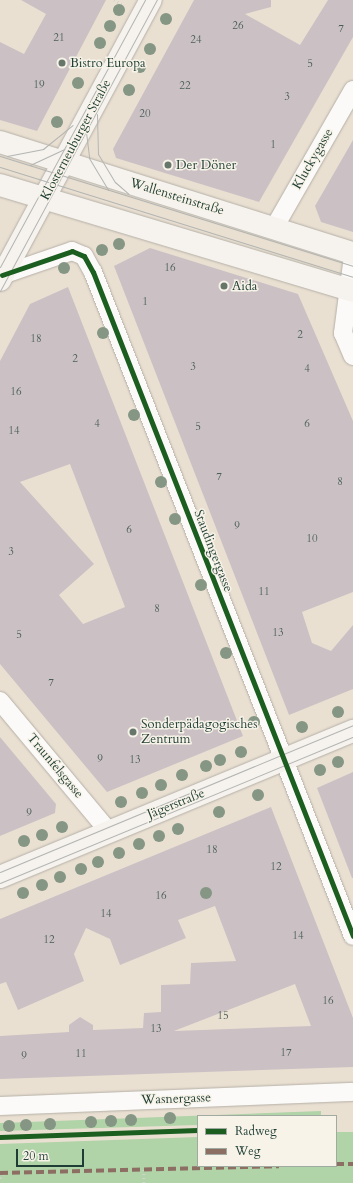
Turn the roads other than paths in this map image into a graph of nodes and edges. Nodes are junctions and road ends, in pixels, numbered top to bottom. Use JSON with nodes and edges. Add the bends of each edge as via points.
{"nodes":[{"id":1,"x":151,"y":0,"type":"edge"},
{"id":2,"x":353,"y":90,"type":"edge"},
{"id":3,"x":0,"y":142,"type":"edge"},
{"id":4,"x":64,"y":162,"type":"junction"},
{"id":5,"x":0,"y":185,"type":"edge"},
{"id":6,"x":44,"y":200,"type":"junction"},
{"id":7,"x":274,"y":228,"type":"junction"},
{"id":8,"x":353,"y":253,"type":"edge"},
{"id":9,"x":353,"y":256,"type":"edge"},
{"id":10,"x":1,"y":278,"type":"edge"},
{"id":11,"x":350,"y":290,"type":"edge"},
{"id":12,"x":353,"y":356,"type":"edge"},
{"id":13,"x":0,"y":701,"type":"edge"},
{"id":14,"x":353,"y":731,"type":"edge"},
{"id":15,"x":284,"y":760,"type":"junction"},
{"id":16,"x":109,"y":832,"type":"junction"},
{"id":17,"x":0,"y":877,"type":"edge"},
{"id":18,"x":353,"y":936,"type":"edge"},
{"id":19,"x":353,"y":1092,"type":"edge"},
{"id":20,"x":0,"y":1106,"type":"edge"}],
"edges":[{"from":1,"to":4,"type":"main road","name":"Klosterneuburger Straße"},
{"from":2,"to":7,"type":"street","name":"Kluckygasse"},
{"from":3,"to":4,"type":"main road","name":"Wallensteinstraße"},
{"from":4,"to":6,"type":"main road","name":"Klosterneuburger Straße"},
{"from":4,"to":7,"type":"main road","name":"Wallensteinstraße"},
{"from":5,"to":6,"type":"main road"},
{"from":6,"to":10,"type":"main road","name":"Klosterneuburger Straße"},
{"from":6,"to":11,"type":"main road"},
{"from":7,"to":8,"type":"main road","name":"Wallensteinstraße"},
{"from":9,"to":11,"type":"street"},
{"from":10,"to":15,"type":"street","name":"Staudingergasse","via":[[72,251],[84,256]]},
{"from":11,"to":12,"type":"street","via":[[343,333]]},
{"from":13,"to":16,"type":"street","name":"Traunfelsgasse"},
{"from":14,"to":15,"type":"main road","name":"Jägerstraße"},
{"from":15,"to":16,"type":"main road","name":"Jägerstraße"},
{"from":15,"to":18,"type":"street","name":"Staudingergasse"},
{"from":16,"to":17,"type":"main road","name":"Jägerstraße"},
{"from":19,"to":20,"type":"street","name":"Wasnergasse"}]}
